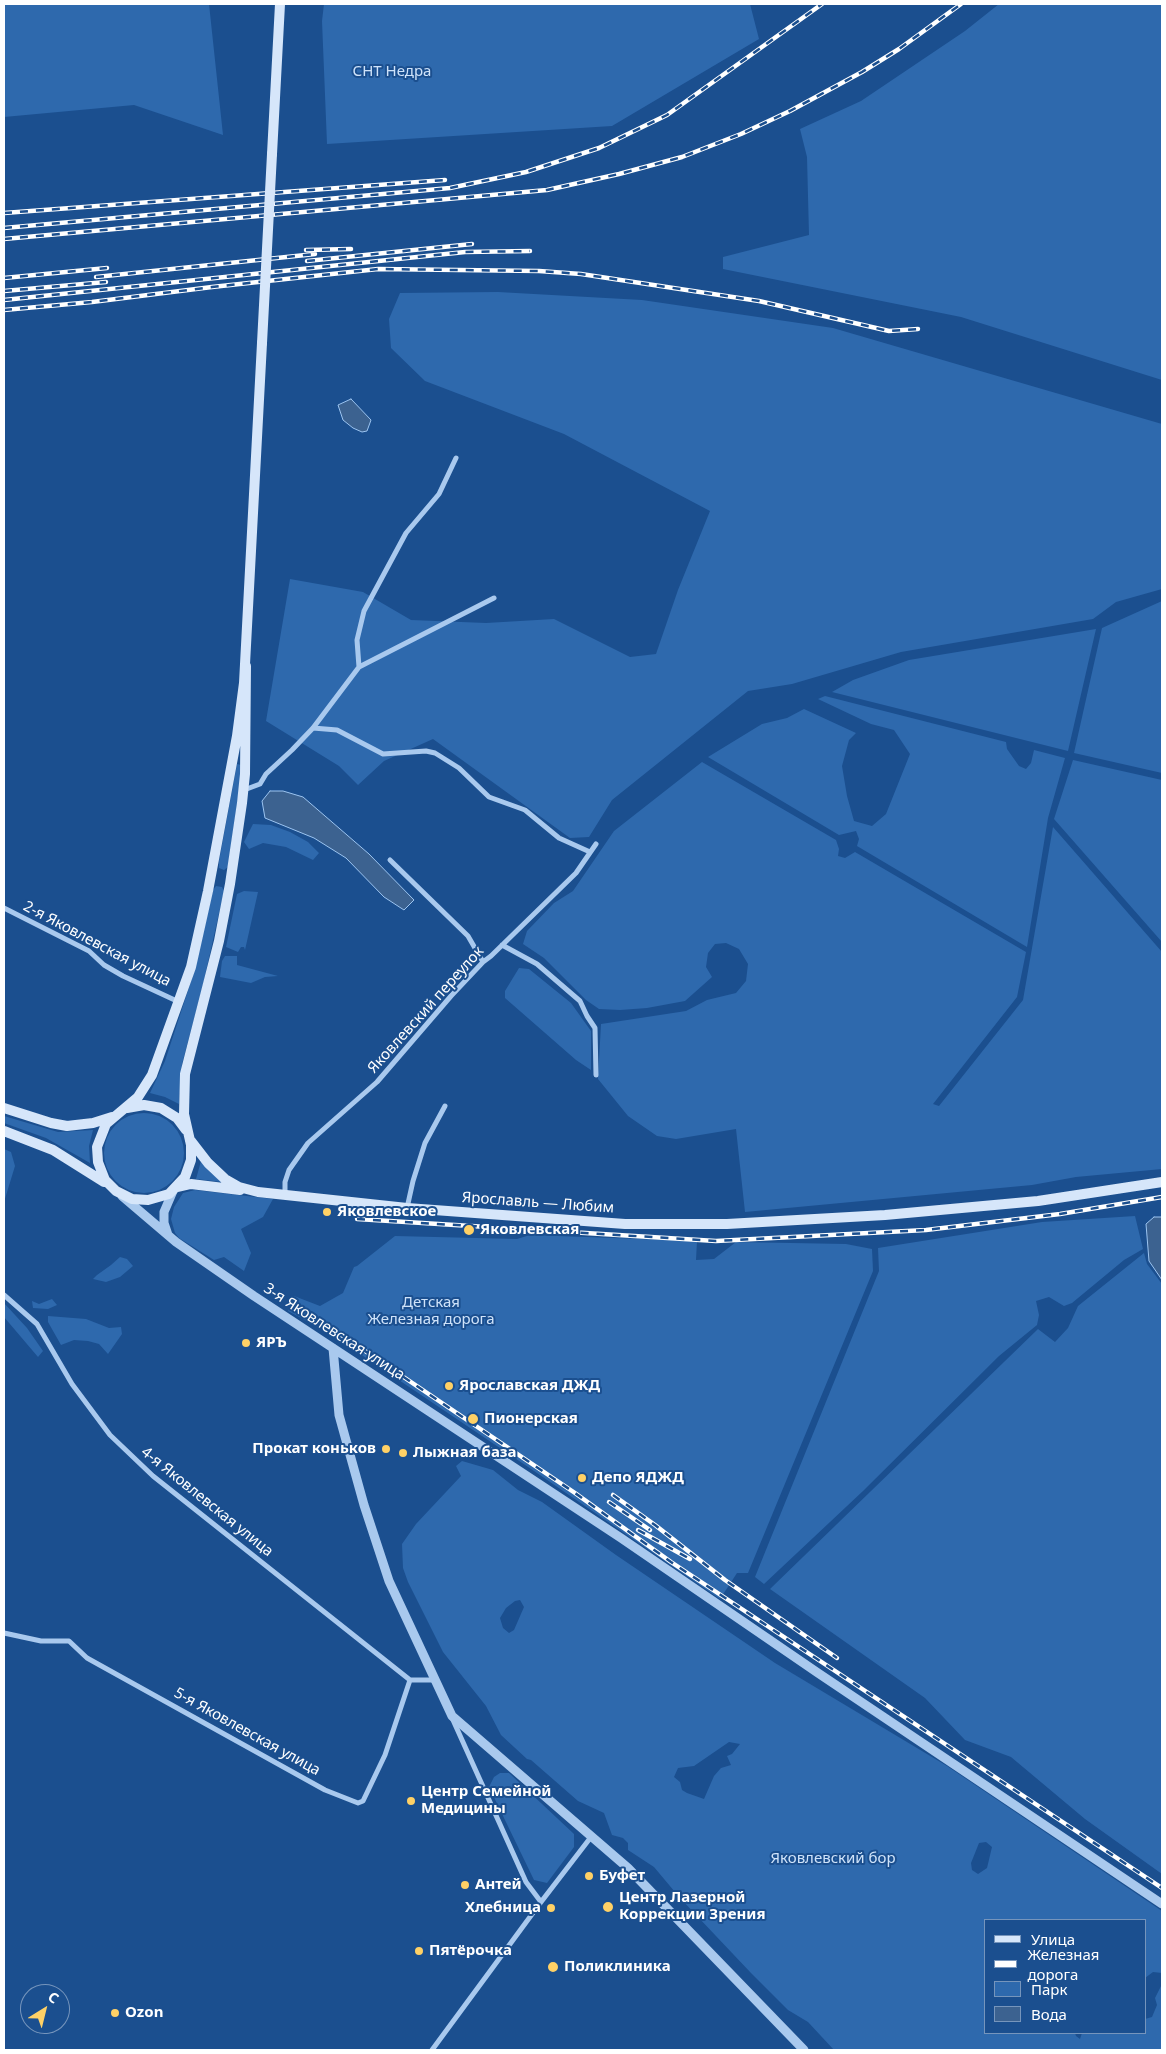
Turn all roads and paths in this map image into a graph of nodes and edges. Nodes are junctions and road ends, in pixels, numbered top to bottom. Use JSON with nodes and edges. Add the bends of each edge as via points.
{"nodes":[{"id":1,"x":280,"y":4,"type":"edge"},
{"id":2,"x":456,"y":458,"type":"dead end"},
{"id":3,"x":494,"y":598,"type":"dead end"},
{"id":4,"x":246,"y":666,"type":"junction"},
{"id":5,"x":359,"y":667,"type":"junction"},
{"id":6,"x":313,"y":728,"type":"junction"},
{"id":7,"x":244,"y":790,"type":"junction"},
{"id":8,"x":596,"y":844,"type":"dead end"},
{"id":9,"x":590,"y":852,"type":"junction"},
{"id":10,"x":390,"y":860,"type":"dead end"},
{"id":11,"x":4,"y":908,"type":"edge"},
{"id":12,"x":502,"y":945,"type":"junction"},
{"id":13,"x":483,"y":962,"type":"junction"},
{"id":14,"x":180,"y":1002,"type":"junction"},
{"id":15,"x":596,"y":1075,"type":"dead end"},
{"id":16,"x":445,"y":1106,"type":"dead end"},
{"id":17,"x":4,"y":1108,"type":"edge"},
{"id":18,"x":119,"y":1112,"type":"junction"},
{"id":19,"x":4,"y":1131,"type":"edge"},
{"id":20,"x":188,"y":1135,"type":"junction"},
{"id":21,"x":1162,"y":1182,"type":"edge"},
{"id":22,"x":113,"y":1189,"type":"junction"},
{"id":23,"x":175,"y":1189,"type":"junction"},
{"id":24,"x":258,"y":1192,"type":"junction"},
{"id":25,"x":285,"y":1196,"type":"junction"},
{"id":26,"x":407,"y":1208,"type":"junction"},
{"id":27,"x":176,"y":1242,"type":"junction"},
{"id":28,"x":4,"y":1295,"type":"edge"},
{"id":29,"x":332,"y":1348,"type":"junction"},
{"id":30,"x":4,"y":1633,"type":"edge"},
{"id":31,"x":410,"y":1680,"type":"junction"},
{"id":32,"x":435,"y":1680,"type":"junction"},
{"id":33,"x":452,"y":1716,"type":"junction"},
{"id":34,"x":591,"y":1837,"type":"junction"},
{"id":35,"x":541,"y":1902,"type":"junction"},
{"id":36,"x":1162,"y":1904,"type":"edge"},
{"id":37,"x":432,"y":2050,"type":"edge"},
{"id":38,"x":804,"y":2050,"type":"edge"}],
"edges":[{"from":1,"to":4,"type":"main road","bridge":true},
{"from":2,"to":5,"type":"street","via":[[439,494],[406,532],[364,611],[357,640]]},
{"from":3,"to":5,"type":"street"},
{"from":4,"to":7,"type":"main road"},
{"from":4,"to":14,"type":"main road","via":[[214,860],[196,946]]},
{"from":5,"to":6,"type":"street"},
{"from":6,"to":7,"type":"street","via":[[266,774],[260,784]]},
{"from":6,"to":9,"type":"street","via":[[337,730],[383,754],[435,753],[459,768],[490,797],[525,810],[559,838]]},
{"from":7,"to":20,"type":"main road","via":[[227,903],[185,1074],[183,1104]]},
{"from":8,"to":9,"type":"street","name":"Яковлевский переулок"},
{"from":9,"to":12,"type":"street","name":"Яковлевский переулок","via":[[576,873]]},
{"from":10,"to":13,"type":"street","via":[[468,936]]},
{"from":11,"to":14,"type":"street","name":"2-я Яковлевская улица","via":[[88,951],[123,976]]},
{"from":12,"to":13,"type":"street","name":"Яковлевский переулок"},
{"from":12,"to":15,"type":"street","via":[[537,964],[580,1001],[596,1028]]},
{"from":13,"to":25,"type":"street","name":"Яковлевский переулок","via":[[377,1082],[308,1143],[288,1170]]},
{"from":14,"to":18,"type":"main road","via":[[149,1081],[138,1097]]},
{"from":16,"to":26,"type":"street","via":[[425,1143]]},
{"from":17,"to":18,"type":"main road","via":[[67,1126],[101,1121]]},
{"from":18,"to":20,"type":"main road","via":[[144,1105],[161,1108],[177,1118]]},
{"from":18,"to":22,"type":"main road","via":[[102,1131],[97,1147],[100,1171]]},
{"from":19,"to":22,"type":"main road","via":[[53,1150]]},
{"from":20,"to":23,"type":"main road","via":[[191,1160],[185,1177]]},
{"from":20,"to":24,"type":"main road","name":"Ярославль — Любим","via":[[219,1174],[240,1187]]},
{"from":21,"to":26,"type":"main road","name":"Ярославль — Любим","via":[[1038,1201],[875,1216],[727,1224],[625,1224]]},
{"from":22,"to":23,"type":"main road","via":[[132,1199],[148,1200],[163,1197]]},
{"from":22,"to":27,"type":"street","name":"3-я Яковлевская улица"},
{"from":23,"to":24,"type":"main road","via":[[191,1184]]},
{"from":23,"to":27,"type":"street","name":"3-я Яковлевская улица","via":[[167,1201],[164,1218],[166,1232]]},
{"from":24,"to":25,"type":"main road","name":"Ярославль — Любим"},
{"from":25,"to":26,"type":"main road","name":"Ярославль — Любим"},
{"from":27,"to":29,"type":"street","name":"3-я Яковлевская улица"},
{"from":28,"to":31,"type":"street","name":"4-я Яковлевская улица","via":[[38,1324],[72,1384],[110,1435],[153,1476]]},
{"from":29,"to":32,"type":"street","via":[[339,1415],[364,1505],[390,1581]]},
{"from":29,"to":36,"type":"street","name":"3-я Яковлевская улица","via":[[622,1538],[818,1674]]},
{"from":30,"to":31,"type":"street","name":"5-я Яковлевская улица","via":[[41,1641],[69,1641],[87,1658],[325,1790],[358,1803],[363,1801],[385,1756]]},
{"from":31,"to":32,"type":"street"},
{"from":32,"to":33,"type":"street"},
{"from":33,"to":34,"type":"street"},
{"from":33,"to":35,"type":"street","via":[[526,1882]]},
{"from":34,"to":35,"type":"street"},
{"from":34,"to":38,"type":"street","via":[[628,1868]]},
{"from":35,"to":37,"type":"street"}]}
